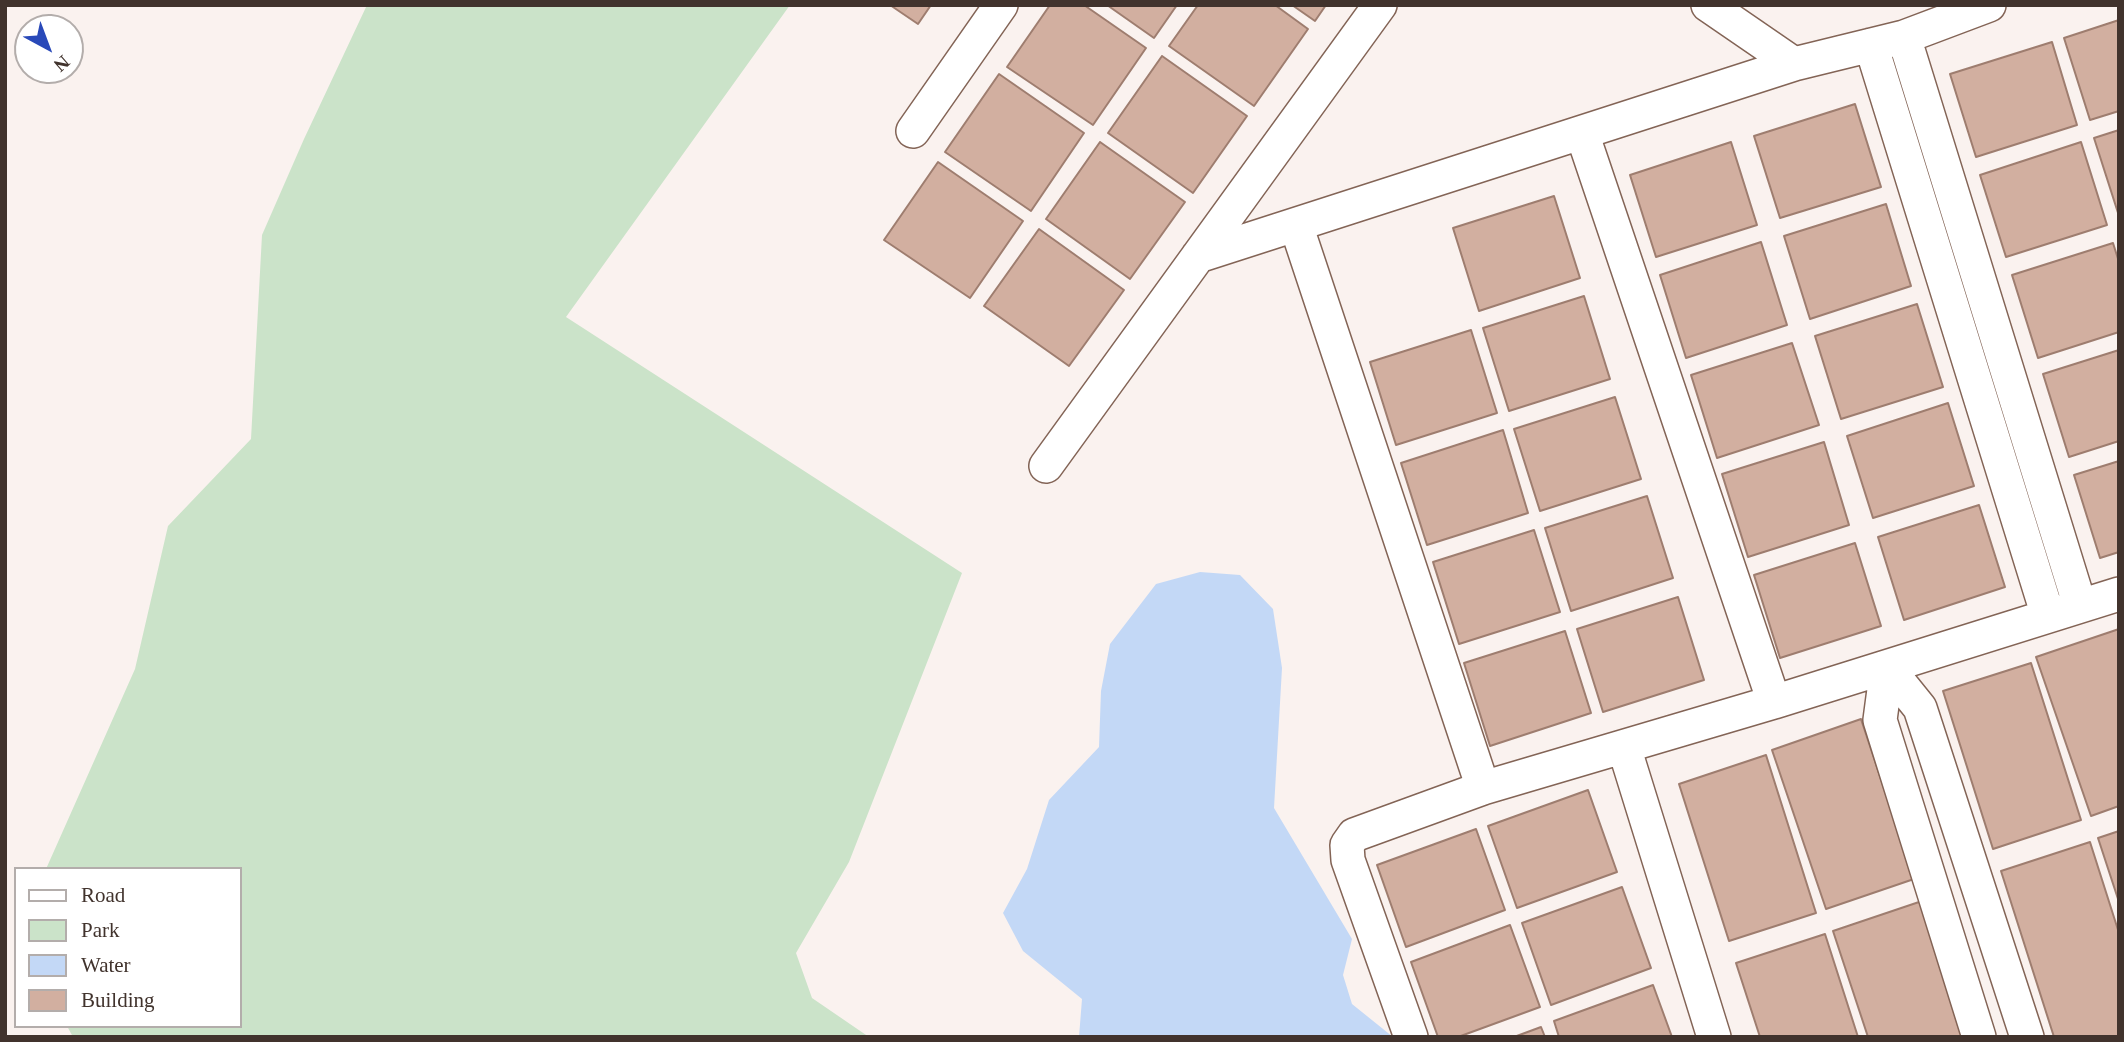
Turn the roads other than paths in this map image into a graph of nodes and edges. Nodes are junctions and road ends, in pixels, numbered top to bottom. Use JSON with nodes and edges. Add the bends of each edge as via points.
{"nodes":[{"id":1,"x":1001,"y":5,"type":"edge"},
{"id":2,"x":1380,"y":5,"type":"edge"},
{"id":3,"x":1708,"y":5,"type":"edge"},
{"id":4,"x":1989,"y":5,"type":"edge"},
{"id":5,"x":1904,"y":37,"type":"junction"},
{"id":6,"x":1871,"y":45,"type":"junction"},
{"id":7,"x":1794,"y":64,"type":"junction"},
{"id":8,"x":913,"y":131,"type":"dead end"},
{"id":9,"x":1583,"y":133,"type":"junction"},
{"id":10,"x":1296,"y":225,"type":"junction"},
{"id":11,"x":1198,"y":256,"type":"junction"},
{"id":12,"x":1046,"y":466,"type":"dead end"},
{"id":13,"x":2119,"y":594,"type":"edge"},
{"id":14,"x":2080,"y":606,"type":"junction"},
{"id":15,"x":2048,"y":616,"type":"junction"},
{"id":16,"x":1887,"y":667,"type":"junction"},
{"id":17,"x":1774,"y":702,"type":"junction"},
{"id":18,"x":1623,"y":747,"type":"junction"},
{"id":19,"x":1483,"y":788,"type":"junction"},
{"id":20,"x":1411,"y":1037,"type":"edge"},
{"id":21,"x":1714,"y":1037,"type":"edge"},
{"id":22,"x":1979,"y":1037,"type":"edge"},
{"id":23,"x":2027,"y":1037,"type":"edge"}],
"edges":[{"from":1,"to":8,"type":"street"},
{"from":2,"to":11,"type":"street"},
{"from":3,"to":7,"type":"street"},
{"from":4,"to":5,"type":"street"},
{"from":5,"to":6,"type":"street"},
{"from":5,"to":14,"type":"street"},
{"from":6,"to":7,"type":"street"},
{"from":6,"to":15,"type":"street"},
{"from":7,"to":9,"type":"street"},
{"from":9,"to":10,"type":"street"},
{"from":9,"to":17,"type":"street"},
{"from":10,"to":11,"type":"street"},
{"from":10,"to":19,"type":"street"},
{"from":11,"to":12,"type":"street"},
{"from":13,"to":14,"type":"street"},
{"from":14,"to":15,"type":"street"},
{"from":15,"to":16,"type":"street"},
{"from":16,"to":17,"type":"street"},
{"from":16,"to":22,"type":"street","via":[[1880,720]]},
{"from":16,"to":23,"type":"street","via":[[1920,708]]},
{"from":17,"to":18,"type":"street"},
{"from":18,"to":19,"type":"street"},
{"from":18,"to":21,"type":"street"},
{"from":19,"to":20,"type":"street","via":[[1354,835],[1348,845],[1348,860]]}]}
